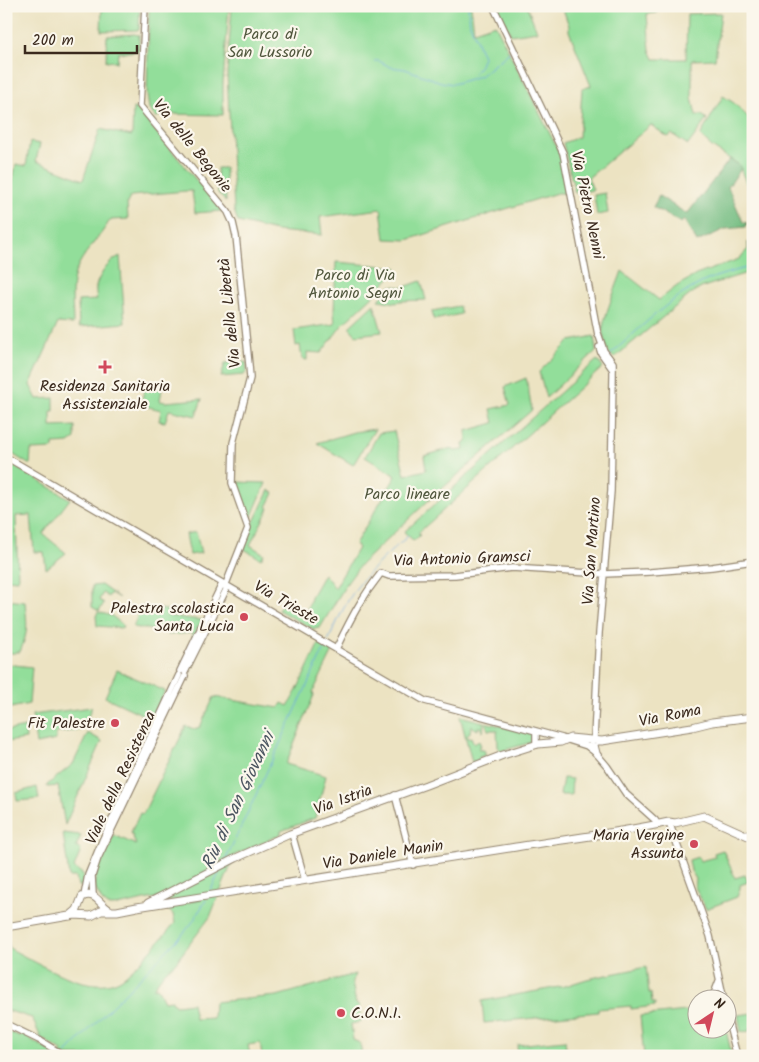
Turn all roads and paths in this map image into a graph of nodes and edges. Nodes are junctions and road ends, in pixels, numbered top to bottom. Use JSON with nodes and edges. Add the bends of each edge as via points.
{"nodes":[{"id":1,"x":145,"y":6,"type":"edge"},
{"id":2,"x":494,"y":6,"type":"edge"},
{"id":3,"x":228,"y":212,"type":"joint"},
{"id":4,"x":611,"y":364,"type":"joint"},
{"id":5,"x":6,"y":457,"type":"edge"},
{"id":6,"x":753,"y":561,"type":"edge"},
{"id":7,"x":604,"y":574,"type":"junction"},
{"id":8,"x":226,"y":584,"type":"junction"},
{"id":9,"x":335,"y":648,"type":"junction"},
{"id":10,"x":182,"y":673,"type":"junction"},
{"id":11,"x":753,"y":717,"type":"edge"},
{"id":12,"x":536,"y":731,"type":"junction"},
{"id":13,"x":543,"y":733,"type":"junction"},
{"id":14,"x":566,"y":740,"type":"junction"},
{"id":15,"x":593,"y":741,"type":"junction"},
{"id":16,"x":539,"y":744,"type":"junction"},
{"id":17,"x":579,"y":744,"type":"junction"},
{"id":18,"x":596,"y":752,"type":"junction"},
{"id":19,"x":395,"y":795,"type":"junction"},
{"id":20,"x":669,"y":822,"type":"junction"},
{"id":21,"x":658,"y":825,"type":"junction"},
{"id":22,"x":292,"y":834,"type":"junction"},
{"id":23,"x":753,"y":835,"type":"edge"},
{"id":24,"x":412,"y":865,"type":"junction"},
{"id":25,"x":305,"y":880,"type":"junction"},
{"id":26,"x":93,"y":895,"type":"junction"},
{"id":27,"x":84,"y":896,"type":"junction"},
{"id":28,"x":99,"y":903,"type":"junction"},
{"id":29,"x":78,"y":907,"type":"junction"},
{"id":30,"x":137,"y":907,"type":"junction"},
{"id":31,"x":112,"y":911,"type":"junction"},
{"id":32,"x":97,"y":913,"type":"junction"},
{"id":33,"x":84,"y":915,"type":"junction"},
{"id":34,"x":69,"y":916,"type":"junction"},
{"id":35,"x":6,"y":927,"type":"edge"},
{"id":36,"x":720,"y":980,"type":"junction"},
{"id":37,"x":716,"y":990,"type":"edge"},
{"id":38,"x":722,"y":990,"type":"edge"},
{"id":39,"x":6,"y":1024,"type":"edge"},
{"id":40,"x":733,"y":1040,"type":"edge"},
{"id":41,"x":63,"y":1054,"type":"edge"},
{"id":42,"x":737,"y":1056,"type":"edge"}],
"edges":[{"from":1,"to":3,"type":"street","name":"Via delle Begonie","via":[[140,106]]},
{"from":2,"to":4,"type":"street","name":"Via Pietro Nenni","via":[[563,153],[598,333],[603,352]]},
{"from":3,"to":8,"type":"street","name":"Via della Libertà","via":[[236,236],[250,376],[232,443],[232,482],[248,528]]},
{"from":4,"to":7,"type":"street","name":"Via San Martino","via":[[611,491]]},
{"from":5,"to":8,"type":"street","name":"Via Trieste"},
{"from":6,"to":7,"type":"street","name":"Via Antonio Gramsci"},
{"from":7,"to":9,"type":"street","name":"Via Antonio Gramsci","via":[[512,568],[455,575],[389,576],[381,573],[353,613]]},
{"from":7,"to":15,"type":"street","name":"Via San Martino"},
{"from":8,"to":9,"type":"street","name":"Via Trieste"},
{"from":8,"to":10,"type":"street","via":[[221,586]]},
{"from":9,"to":12,"type":"street","name":"Via Trieste","via":[[431,704]]},
{"from":10,"to":26,"type":"street","name":"Viale della Resistenza","via":[[98,858],[92,876]]},
{"from":10,"to":27,"type":"street","name":"Viale della Resistenza","via":[[94,859]]},
{"from":11,"to":15,"type":"main road","name":"Via Roma"},
{"from":12,"to":13,"type":"street","name":"Via Trieste"},
{"from":12,"to":16,"type":"street"},
{"from":13,"to":14,"type":"street","name":"Via Trieste"},
{"from":13,"to":16,"type":"street"},
{"from":14,"to":15,"type":"main road","name":"Via Roma"},
{"from":14,"to":16,"type":"main road","name":"Via Istria"},
{"from":14,"to":17,"type":"street","name":"Via Trieste"},
{"from":15,"to":17,"type":"street"},
{"from":15,"to":18,"type":"main road"},
{"from":16,"to":19,"type":"main road","name":"Via Istria","via":[[503,754]]},
{"from":17,"to":18,"type":"street","name":"Via Trieste"},
{"from":18,"to":21,"type":"street","via":[[626,794]]},
{"from":19,"to":22,"type":"main road","name":"Via Istria"},
{"from":19,"to":24,"type":"street"},
{"from":20,"to":21,"type":"main road","name":"Via Daniele Manin"},
{"from":20,"to":23,"type":"main road","name":"Via Daniele Manin","via":[[704,816],[748,836]]},
{"from":20,"to":36,"type":"street","via":[[710,936]]},
{"from":21,"to":24,"type":"main road","name":"Via Daniele Manin"},
{"from":22,"to":25,"type":"street"},
{"from":22,"to":30,"type":"main road","name":"Via Istria"},
{"from":24,"to":25,"type":"main road","name":"Via Daniele Manin"},
{"from":25,"to":30,"type":"main road","name":"Via Daniele Manin"},
{"from":26,"to":27,"type":"main road"},
{"from":26,"to":28,"type":"main road"},
{"from":27,"to":29,"type":"main road"},
{"from":28,"to":31,"type":"main road"},
{"from":28,"to":32,"type":"main road"},
{"from":29,"to":33,"type":"main road"},
{"from":29,"to":34,"type":"main road"},
{"from":30,"to":31,"type":"main road","name":"Via Daniele Manin"},
{"from":31,"to":32,"type":"main road","name":"Via Daniele Manin"},
{"from":32,"to":33,"type":"main road"},
{"from":33,"to":34,"type":"main road"},
{"from":34,"to":35,"type":"main road"},
{"from":36,"to":37,"type":"street"},
{"from":36,"to":38,"type":"street"},
{"from":39,"to":41,"type":"street"},
{"from":40,"to":42,"type":"street"}]}
